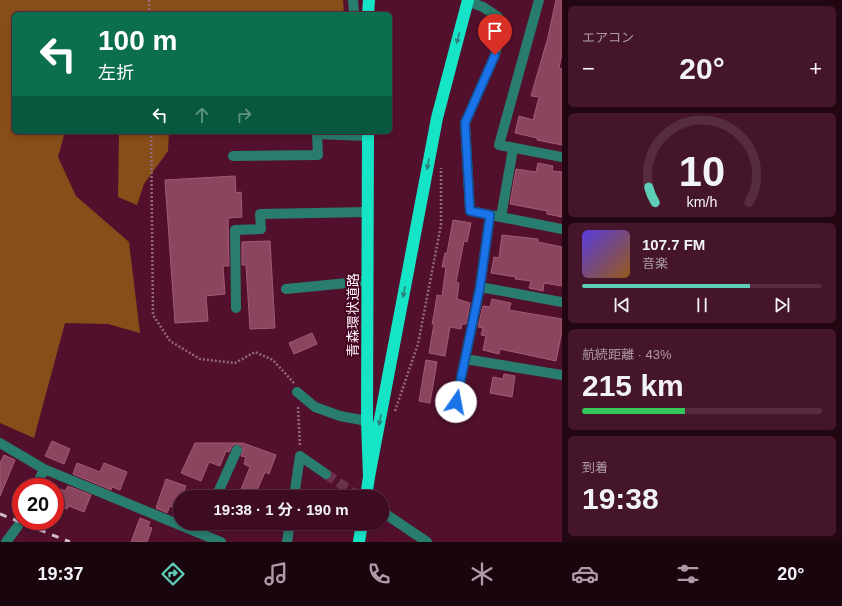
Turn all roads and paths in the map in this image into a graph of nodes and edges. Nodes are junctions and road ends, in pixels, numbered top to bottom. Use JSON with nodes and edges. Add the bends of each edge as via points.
{"nodes":[{"id":1,"x":149,"y":0,"type":"edge"},
{"id":2,"x":353,"y":0,"type":"edge"},
{"id":3,"x":539,"y":0,"type":"edge"},
{"id":4,"x":467,"y":1,"type":"edge"},
{"id":5,"x":149,"y":12,"type":"edge"},
{"id":6,"x":354,"y":12,"type":"edge"},
{"id":7,"x":151,"y":134,"type":"edge"},
{"id":8,"x":368,"y":134,"type":"edge"},
{"id":9,"x":513,"y":148,"type":"junction"},
{"id":10,"x":233,"y":156,"type":"dead end"},
{"id":11,"x":562,"y":157,"type":"edge"},
{"id":12,"x":441,"y":163,"type":"dead end"},
{"id":13,"x":368,"y":212,"type":"junction"},
{"id":14,"x":490,"y":215,"type":"junction"},
{"id":15,"x":501,"y":217,"type":"junction"},
{"id":16,"x":562,"y":229,"type":"edge"},
{"id":17,"x":368,"y":281,"type":"junction"},
{"id":18,"x":480,"y":287,"type":"junction"},
{"id":19,"x":286,"y":289,"type":"dead end"},
{"id":20,"x":562,"y":302,"type":"edge"},
{"id":21,"x":236,"y":308,"type":"dead end"},
{"id":22,"x":465,"y":359,"type":"junction"},
{"id":23,"x":562,"y":375,"type":"edge"},
{"id":24,"x":298,"y":392,"type":"junction"},
{"id":25,"x":456,"y":402,"type":"dead end"},
{"id":26,"x":395,"y":412,"type":"dead end"},
{"id":27,"x":367,"y":421,"type":"junction"},
{"id":28,"x":0,"y":443,"type":"edge"},
{"id":29,"x":237,"y":450,"type":"dead end"},
{"id":30,"x":300,"y":456,"type":"junction"},
{"id":31,"x":44,"y":469,"type":"junction"},
{"id":32,"x":326,"y":474,"type":"tunnel mouth"},
{"id":33,"x":369,"y":477,"type":"junction"},
{"id":34,"x":40,"y":478,"type":"edge"},
{"id":35,"x":219,"y":490,"type":"edge"},
{"id":36,"x":295,"y":490,"type":"edge"},
{"id":37,"x":367,"y":490,"type":"edge"},
{"id":38,"x":389,"y":516,"type":"edge"},
{"id":39,"x":15,"y":530,"type":"edge"},
{"id":40,"x":202,"y":530,"type":"edge"},
{"id":41,"x":289,"y":530,"type":"edge"},
{"id":42,"x":361,"y":530,"type":"edge"},
{"id":43,"x":200,"y":533,"type":"junction"},
{"id":44,"x":6,"y":542,"type":"edge"},
{"id":45,"x":221,"y":542,"type":"edge"},
{"id":46,"x":287,"y":542,"type":"edge"},
{"id":47,"x":360,"y":542,"type":"edge"},
{"id":48,"x":427,"y":542,"type":"edge"}],
"edges":[{"from":1,"to":5,"type":"path"},
{"from":2,"to":6,"type":"street"},
{"from":3,"to":9,"type":"street","via":[[499,145]]},
{"from":4,"to":14,"type":"street","via":[[483,7],[498,17],[501,28],[495,55],[465,123],[470,211]]},
{"from":4,"to":33,"type":"highway","one_way":true,"via":[[437,118]]},
{"from":7,"to":24,"type":"path","via":[[153,315],[170,341],[200,359],[235,364],[255,352],[273,360],[297,386]]},
{"from":8,"to":10,"type":"street","via":[[317,134],[318,155]]},
{"from":8,"to":13,"type":"highway","name":"青森環状道路"},
{"from":9,"to":11,"type":"street"},
{"from":9,"to":15,"type":"street"},
{"from":12,"to":26,"type":"path","via":[[442,226],[418,344]]},
{"from":13,"to":17,"type":"highway","name":"青森環状道路"},
{"from":13,"to":21,"type":"street","via":[[260,214],[261,229],[235,230]]},
{"from":14,"to":15,"type":"street"},
{"from":14,"to":18,"type":"street"},
{"from":15,"to":16,"type":"street"},
{"from":17,"to":19,"type":"street"},
{"from":17,"to":27,"type":"highway","name":"青森環状道路"},
{"from":18,"to":20,"type":"street"},
{"from":18,"to":22,"type":"street"},
{"from":22,"to":23,"type":"street"},
{"from":22,"to":25,"type":"street"},
{"from":24,"to":27,"type":"street","via":[[315,406],[340,416]]},
{"from":24,"to":30,"type":"path"},
{"from":27,"to":33,"type":"highway","name":"青森環状道路"},
{"from":28,"to":31,"type":"street"},
{"from":29,"to":35,"type":"street"},
{"from":30,"to":32,"type":"street"},
{"from":30,"to":36,"type":"street"},
{"from":31,"to":34,"type":"street"},
{"from":31,"to":43,"type":"street"},
{"from":33,"to":37,"type":"highway","name":"青森環状道路"},
{"from":38,"to":48,"type":"street"},
{"from":39,"to":44,"type":"street"},
{"from":40,"to":43,"type":"street"},
{"from":41,"to":46,"type":"street"},
{"from":42,"to":47,"type":"highway"},
{"from":43,"to":45,"type":"street"}]}
